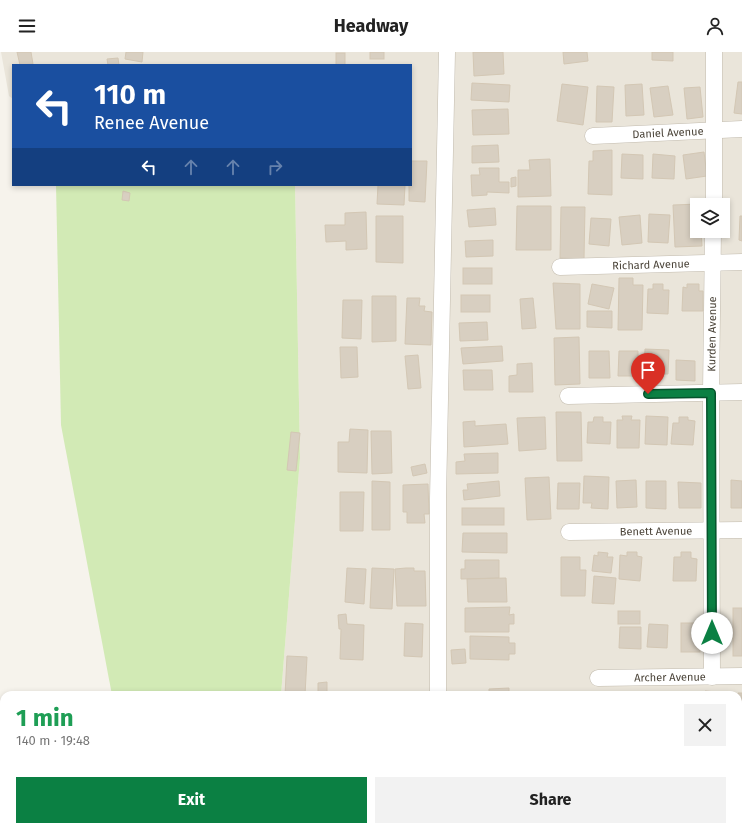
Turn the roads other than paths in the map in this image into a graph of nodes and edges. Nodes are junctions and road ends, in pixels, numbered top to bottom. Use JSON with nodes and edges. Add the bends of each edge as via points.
{"nodes":[{"id":1,"x":448,"y":52,"type":"edge"},
{"id":2,"x":714,"y":52,"type":"edge"},
{"id":3,"x":714,"y":129,"type":"junction"},
{"id":4,"x":742,"y":129,"type":"edge"},
{"id":5,"x":593,"y":136,"type":"dead end"},
{"id":6,"x":714,"y":198,"type":"edge"},
{"id":7,"x":713,"y":238,"type":"edge"},
{"id":8,"x":742,"y":262,"type":"edge"},
{"id":9,"x":713,"y":263,"type":"junction"},
{"id":10,"x":560,"y":267,"type":"dead end"},
{"id":11,"x":742,"y":392,"type":"edge"},
{"id":12,"x":711,"y":393,"type":"junction"},
{"id":13,"x":568,"y":396,"type":"dead end"},
{"id":14,"x":711,"y":530,"type":"junction"},
{"id":15,"x":742,"y":530,"type":"edge"},
{"id":16,"x":569,"y":532,"type":"dead end"},
{"id":17,"x":742,"y":676,"type":"edge"},
{"id":18,"x":712,"y":677,"type":"junction"},
{"id":19,"x":598,"y":678,"type":"dead end"},
{"id":20,"x":438,"y":691,"type":"edge"}],
"edges":[{"from":1,"to":20,"type":"street","via":[[438,498]]},
{"from":2,"to":3,"type":"street"},
{"from":3,"to":4,"type":"street","name":"Daniel Avenue"},
{"from":3,"to":5,"type":"street","name":"Daniel Avenue"},
{"from":3,"to":6,"type":"street"},
{"from":7,"to":9,"type":"street","name":"Kurden Avenue"},
{"from":8,"to":9,"type":"street","name":"Richard Avenue"},
{"from":9,"to":10,"type":"street","name":"Richard Avenue"},
{"from":9,"to":12,"type":"street","name":"Kurden Avenue"},
{"from":11,"to":12,"type":"street"},
{"from":12,"to":13,"type":"street"},
{"from":12,"to":14,"type":"street","name":"Kurden Avenue"},
{"from":14,"to":15,"type":"street","name":"Benett Avenue"},
{"from":14,"to":16,"type":"street","name":"Benett Avenue"},
{"from":14,"to":18,"type":"street","name":"Kurden Avenue"},
{"from":17,"to":18,"type":"street","name":"Archer Avenue"},
{"from":18,"to":19,"type":"street","name":"Archer Avenue"}]}
